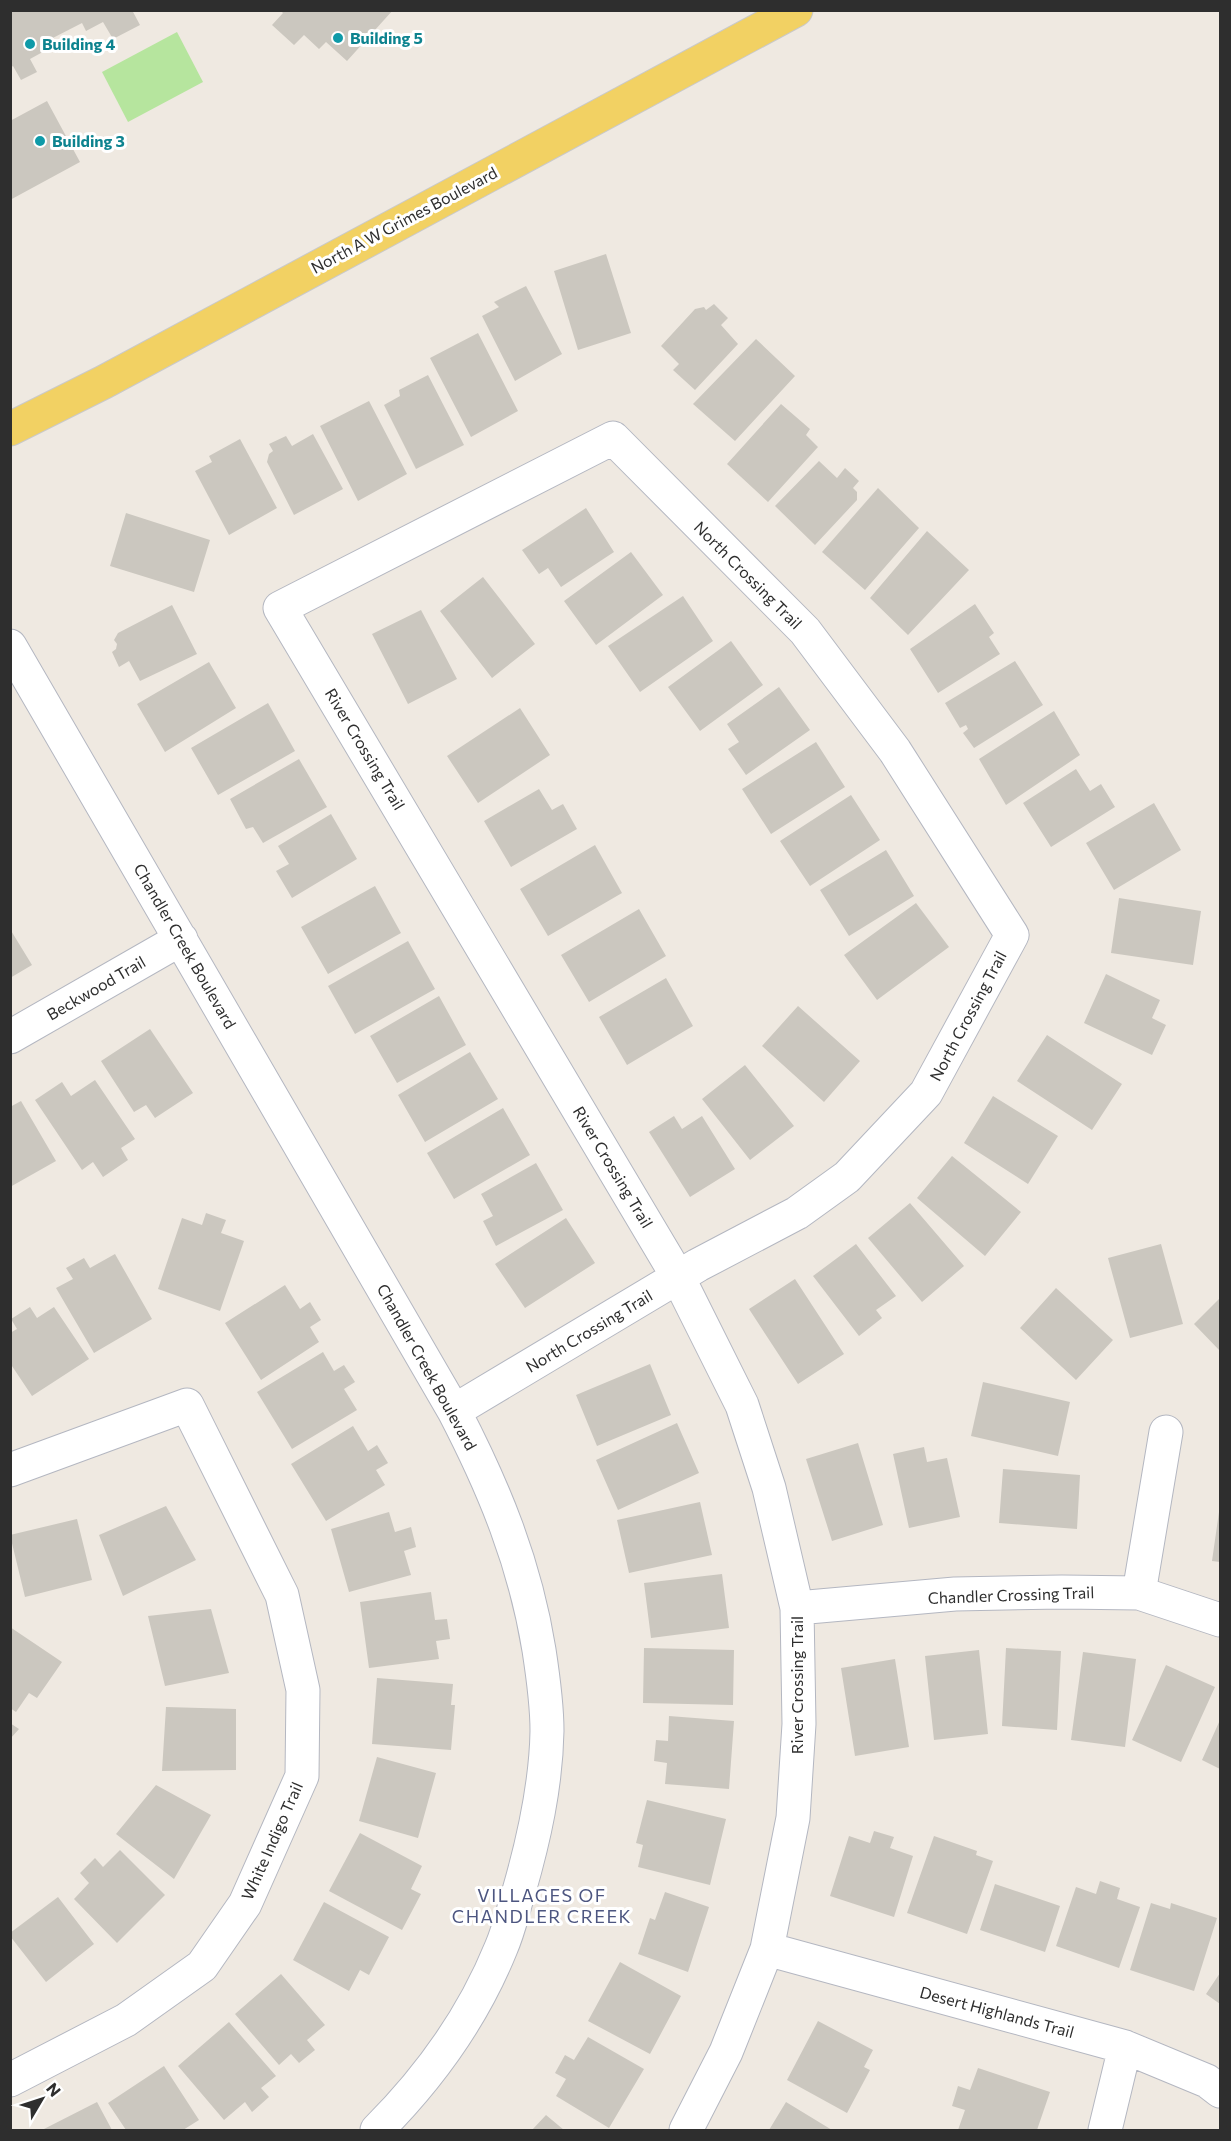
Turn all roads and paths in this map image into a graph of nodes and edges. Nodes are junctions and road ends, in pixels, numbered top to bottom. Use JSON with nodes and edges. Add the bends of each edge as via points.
{"nodes":[{"id":1,"x":796,"y":10,"type":"edge"},
{"id":2,"x":10,"y":429,"type":"edge"},
{"id":3,"x":612,"y":438,"type":"joint"},
{"id":4,"x":10,"y":646,"type":"edge"},
{"id":5,"x":181,"y":939,"type":"junction"},
{"id":6,"x":10,"y":1037,"type":"edge"},
{"id":7,"x":678,"y":1277,"type":"junction"},
{"id":8,"x":454,"y":1411,"type":"junction"},
{"id":9,"x":1166,"y":1432,"type":"dead end"},
{"id":10,"x":10,"y":1470,"type":"edge"},
{"id":11,"x":1139,"y":1593,"type":"junction"},
{"id":12,"x":797,"y":1608,"type":"junction"},
{"id":13,"x":1221,"y":1620,"type":"edge"},
{"id":14,"x":767,"y":1949,"type":"junction"},
{"id":15,"x":1125,"y":2047,"type":"junction"},
{"id":16,"x":10,"y":2080,"type":"edge"},
{"id":17,"x":1221,"y":2091,"type":"edge"},
{"id":18,"x":377,"y":2130,"type":"edge"},
{"id":19,"x":686,"y":2130,"type":"edge"},
{"id":20,"x":1104,"y":2130,"type":"edge"}],
"edges":[{"from":1,"to":2,"type":"main road","name":"North A W Grimes Boulevard"},
{"from":3,"to":7,"type":"street","name":"North Crossing Trail","via":[[805,631],[895,751],[1012,935],[926,1094],[848,1177],[797,1213]]},
{"from":3,"to":7,"type":"street","name":"River Crossing Trail","via":[[280,608]]},
{"from":4,"to":5,"type":"street","name":"Chandler Creek Boulevard"},
{"from":5,"to":6,"type":"street","name":"Beckwood Trail"},
{"from":5,"to":8,"type":"street","name":"Chandler Creek Boulevard"},
{"from":7,"to":8,"type":"street","name":"North Crossing Trail"},
{"from":7,"to":12,"type":"street","name":"River Crossing Trail","via":[[742,1406],[769,1488]]},
{"from":8,"to":18,"type":"street","name":"Chandler Creek Boulevard","via":[[495,1495],[526,1586],[544,1681],[545,1765],[530,1854],[502,1947],[461,2027],[428,2074]]},
{"from":9,"to":11,"type":"street"},
{"from":10,"to":16,"type":"street","name":"White Indigo Trail","via":[[187,1405],[282,1595],[303,1690],[302,1776],[245,1904],[202,1966],[126,2020]]},
{"from":11,"to":12,"type":"street","name":"Chandler Crossing Trail","via":[[955,1594]]},
{"from":11,"to":13,"type":"street","name":"Chandler Crossing Trail"},
{"from":12,"to":14,"type":"street","name":"River Crossing Trail","via":[[799,1724],[793,1818]]},
{"from":14,"to":15,"type":"street","name":"Desert Highlands Trail"},
{"from":14,"to":19,"type":"street","name":"River Crossing Trail","via":[[726,2052]]},
{"from":15,"to":17,"type":"street","name":"Desert Highlands Trail","via":[[1207,2081]]},
{"from":15,"to":20,"type":"street"}]}
